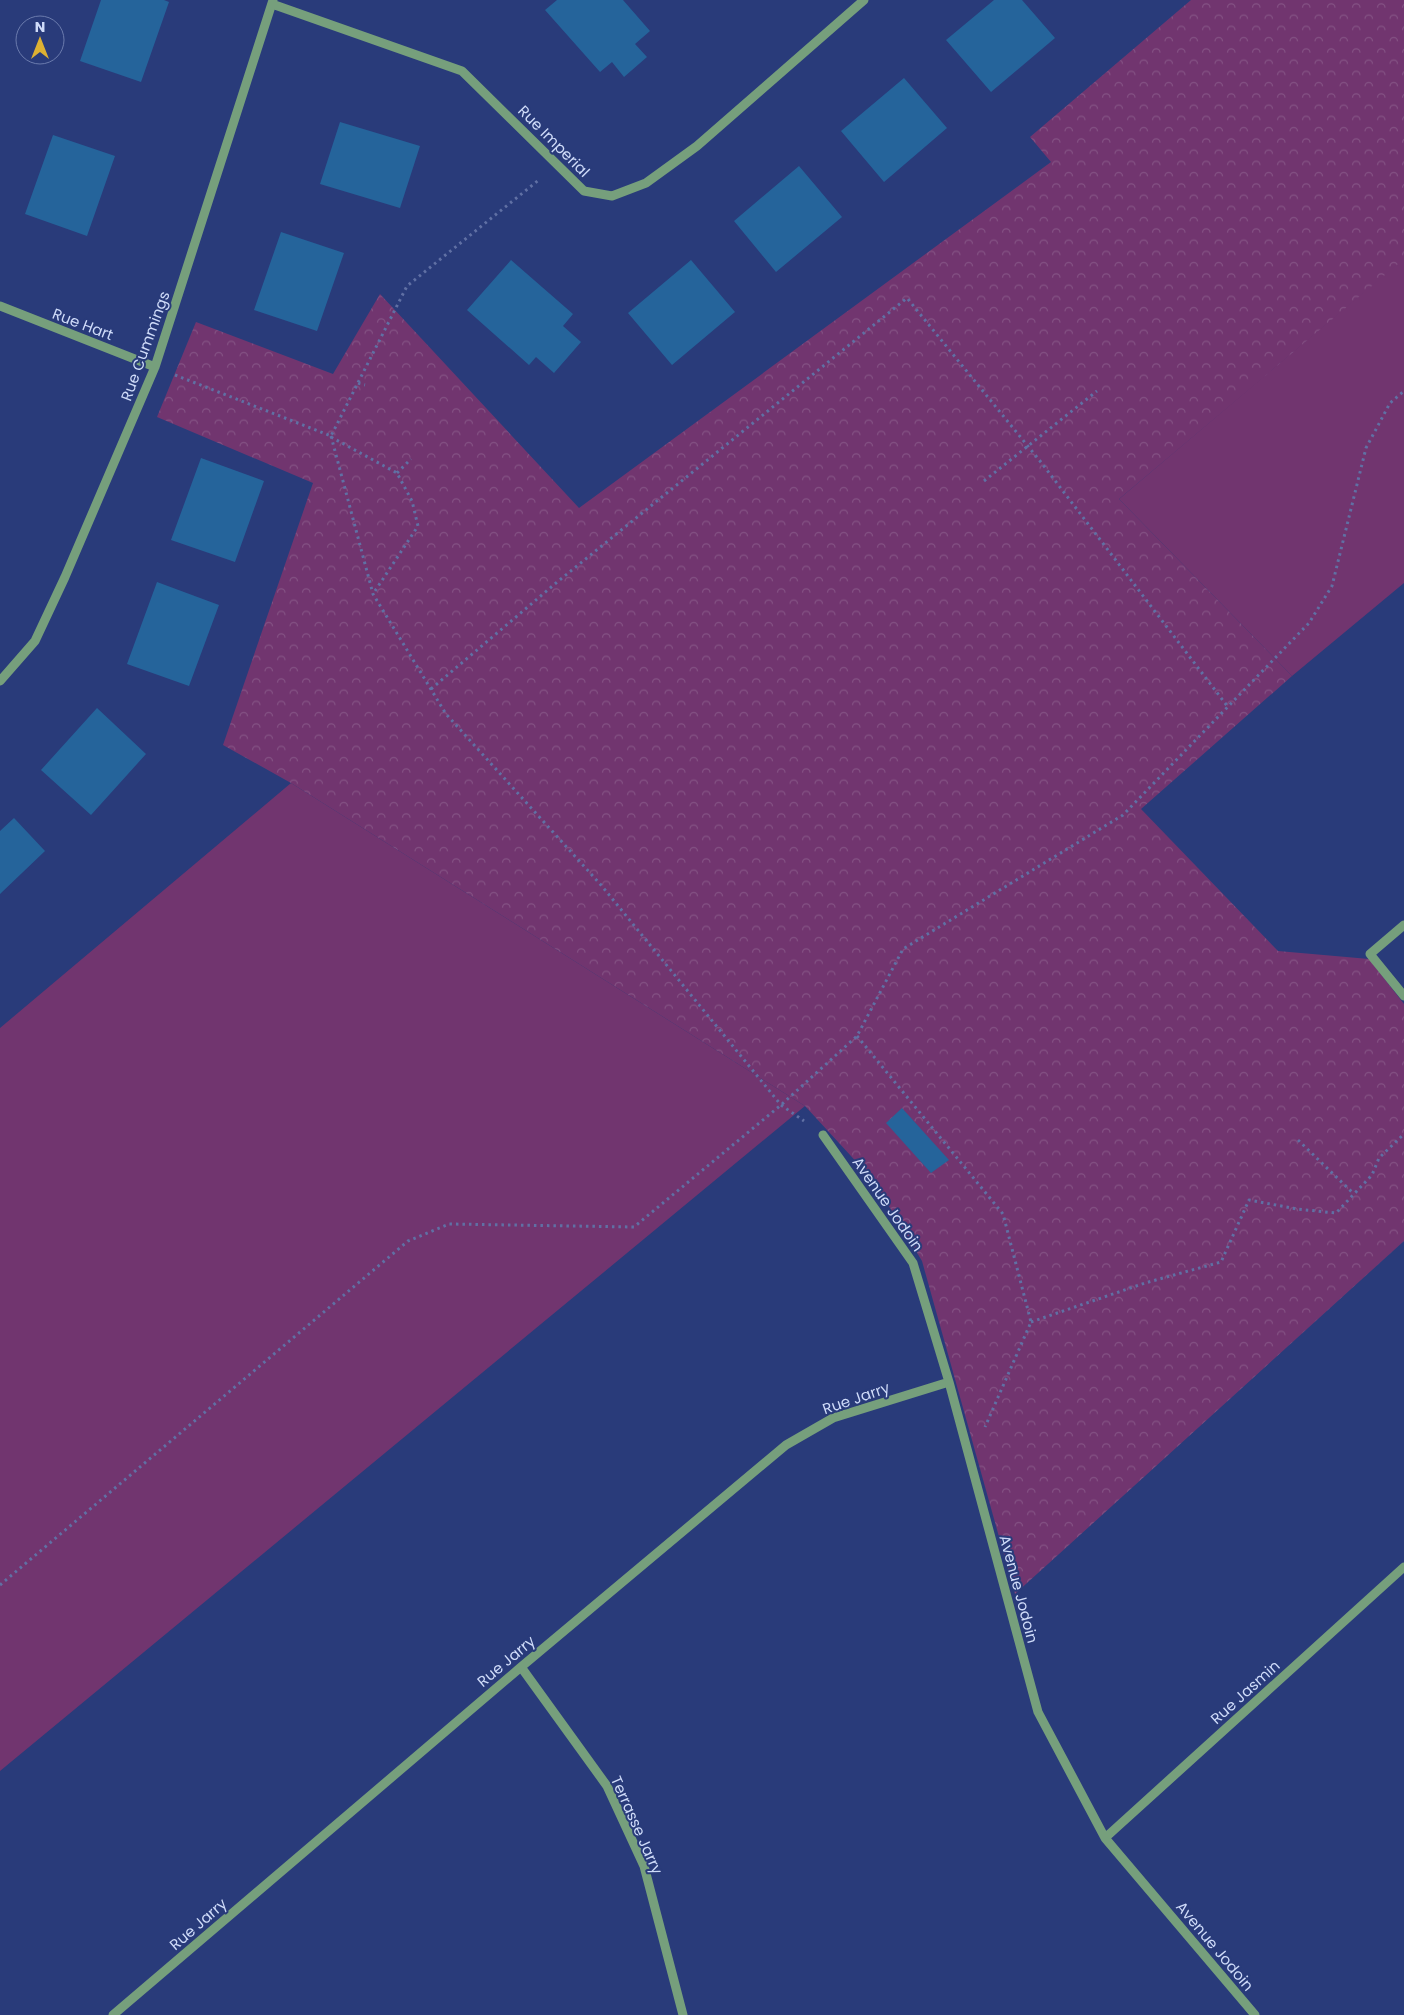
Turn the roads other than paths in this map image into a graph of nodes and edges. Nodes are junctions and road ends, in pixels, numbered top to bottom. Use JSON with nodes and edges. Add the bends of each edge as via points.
{"nodes":[{"id":1,"x":864,"y":0,"type":"edge"},
{"id":2,"x":273,"y":2,"type":"edge"},
{"id":3,"x":0,"y":306,"type":"edge"},
{"id":4,"x":155,"y":367,"type":"junction"},
{"id":5,"x":0,"y":681,"type":"edge"},
{"id":6,"x":1404,"y":925,"type":"edge"},
{"id":7,"x":1404,"y":996,"type":"edge"},
{"id":8,"x":824,"y":1135,"type":"road end"},
{"id":9,"x":949,"y":1382,"type":"junction"},
{"id":10,"x":1404,"y":1567,"type":"edge"},
{"id":11,"x":521,"y":1667,"type":"junction"},
{"id":12,"x":1105,"y":1838,"type":"junction"},
{"id":13,"x":113,"y":2015,"type":"edge"},
{"id":14,"x":683,"y":2015,"type":"edge"},
{"id":15,"x":1255,"y":2015,"type":"edge"}],
"edges":[{"from":1,"to":2,"type":"street","name":"Rue Imperial","via":[[697,146],[646,183],[612,196],[584,191],[462,71]]},
{"from":2,"to":4,"type":"street","name":"Rue Cummings"},
{"from":3,"to":4,"type":"street","name":"Rue Hart"},
{"from":4,"to":5,"type":"street","name":"Rue Cummings","via":[[35,641]]},
{"from":6,"to":7,"type":"street","via":[[1370,954]]},
{"from":8,"to":9,"type":"street","name":"Avenue Jodoin","via":[[913,1263]]},
{"from":9,"to":11,"type":"street","name":"Rue Jarry","via":[[833,1418],[786,1445]]},
{"from":9,"to":12,"type":"street","name":"Avenue Jodoin","via":[[1038,1712]]},
{"from":10,"to":12,"type":"street","name":"Rue Jasmin"},
{"from":11,"to":13,"type":"street","name":"Rue Jarry"},
{"from":11,"to":14,"type":"street","name":"Terrasse Jarry","via":[[607,1786],[644,1866]]},
{"from":12,"to":15,"type":"street","name":"Avenue Jodoin"}]}
